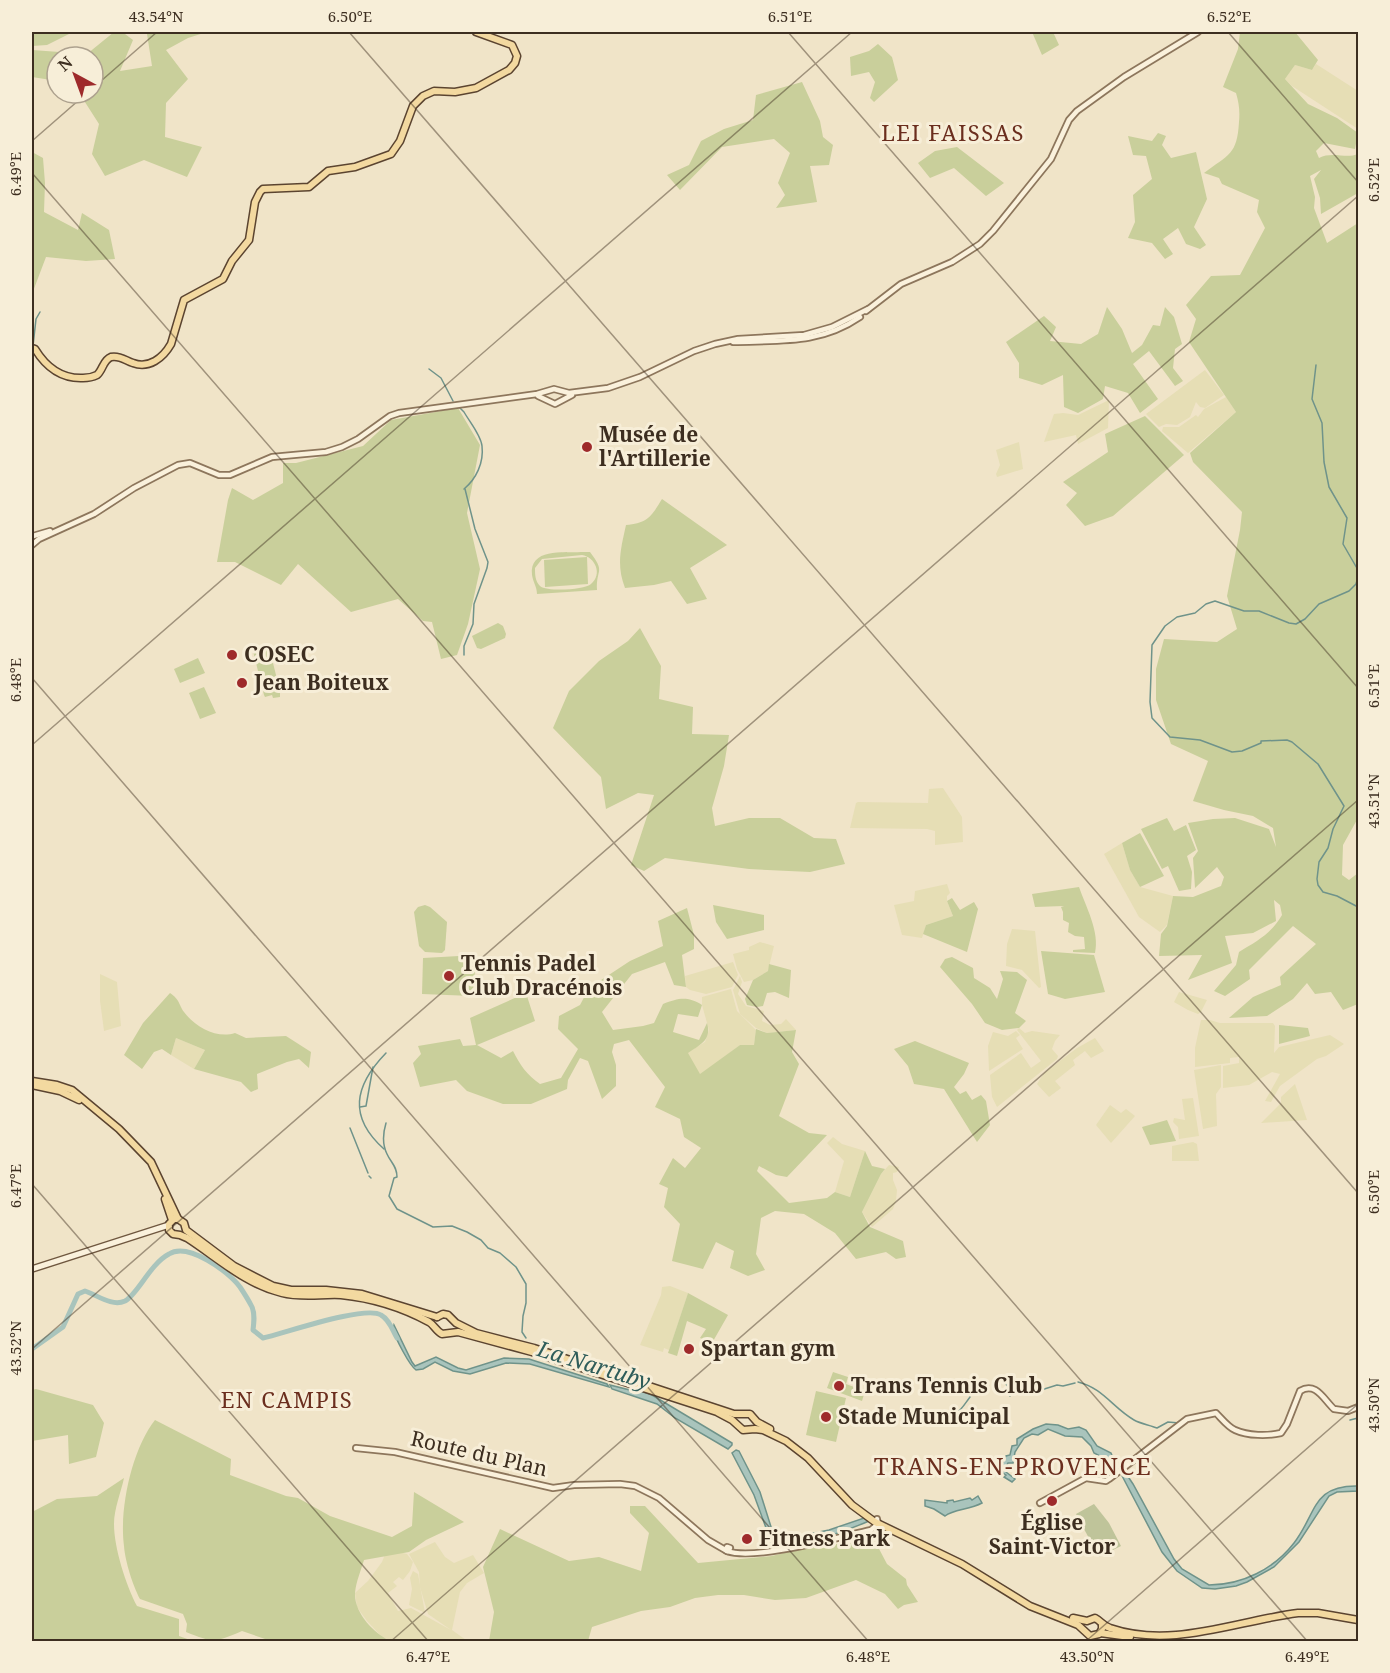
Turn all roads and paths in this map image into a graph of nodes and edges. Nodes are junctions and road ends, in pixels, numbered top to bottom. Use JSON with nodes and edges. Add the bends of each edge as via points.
{"nodes":[{"id":1,"x":476,"y":32,"type":"edge"},
{"id":2,"x":1198,"y":32,"type":"edge"},
{"id":3,"x":32,"y":348,"type":"edge"},
{"id":4,"x":549,"y":392,"type":"junction"},
{"id":5,"x":560,"y":392,"type":"junction"},
{"id":6,"x":578,"y":393,"type":"junction"},
{"id":7,"x":525,"y":396,"type":"junction"},
{"id":8,"x":548,"y":400,"type":"junction"},
{"id":9,"x":561,"y":401,"type":"junction"},
{"id":10,"x":33,"y":539,"type":"edge"},
{"id":11,"x":32,"y":1083,"type":"edge"},
{"id":12,"x":172,"y":1224,"type":"junction"},
{"id":13,"x":185,"y":1228,"type":"junction"},
{"id":14,"x":180,"y":1235,"type":"junction"},
{"id":15,"x":32,"y":1269,"type":"edge"},
{"id":16,"x":402,"y":1308,"type":"junction"},
{"id":17,"x":437,"y":1317,"type":"junction"},
{"id":18,"x":454,"y":1321,"type":"junction"},
{"id":19,"x":435,"y":1326,"type":"junction"},
{"id":20,"x":450,"y":1332,"type":"junction"},
{"id":21,"x":1359,"y":1407,"type":"edge"},
{"id":22,"x":741,"y":1414,"type":"junction"},
{"id":23,"x":755,"y":1421,"type":"junction"},
{"id":24,"x":737,"y":1425,"type":"junction"},
{"id":25,"x":752,"y":1429,"type":"junction"},
{"id":26,"x":356,"y":1448,"type":"dead end"},
{"id":27,"x":1040,"y":1503,"type":"dead end"},
{"id":28,"x":874,"y":1520,"type":"junction"},
{"id":29,"x":1087,"y":1621,"type":"junction"},
{"id":30,"x":1359,"y":1621,"type":"edge"},
{"id":31,"x":1102,"y":1624,"type":"junction"},
{"id":32,"x":1086,"y":1632,"type":"junction"},
{"id":33,"x":1097,"y":1638,"type":"edge"}],
"edges":[{"from":1,"to":3,"type":"main road","via":[[512,45],[517,56],[512,67],[476,88],[434,90],[423,96],[412,106],[400,141],[391,154],[355,167],[328,171],[309,187],[260,192],[249,240],[223,279],[184,300],[171,344],[156,361],[138,365],[113,357],[93,377],[71,378],[46,364]]},
{"from":2,"to":6,"type":"street","via":[[1077,111],[1051,159],[993,231],[964,255],[901,284],[848,324],[808,339],[715,344],[627,383]]},
{"from":4,"to":5,"type":"street"},
{"from":4,"to":7,"type":"street"},
{"from":4,"to":8,"type":"street"},
{"from":5,"to":6,"type":"street"},
{"from":5,"to":9,"type":"street"},
{"from":6,"to":9,"type":"street"},
{"from":7,"to":8,"type":"street"},
{"from":7,"to":10,"type":"street","via":[[399,413],[351,444],[334,450],[272,457],[230,476],[190,463],[178,465],[94,514]]},
{"from":8,"to":9,"type":"street","via":[[555,404]]},
{"from":11,"to":12,"type":"main road","via":[[72,1090],[119,1129],[151,1162]]},
{"from":12,"to":13,"type":"main road","via":[[184,1223]]},
{"from":12,"to":14,"type":"main road","via":[[175,1235]]},
{"from":12,"to":15,"type":"main road"},
{"from":13,"to":14,"type":"main road"},
{"from":13,"to":16,"type":"main road","via":[[234,1266],[273,1286],[347,1292]]},
{"from":14,"to":16,"type":"main road","via":[[242,1276],[271,1290],[290,1295],[356,1297]]},
{"from":16,"to":17,"type":"main road"},
{"from":16,"to":19,"type":"main road"},
{"from":17,"to":18,"type":"main road","via":[[446,1314]]},
{"from":17,"to":19,"type":"main road"},
{"from":18,"to":20,"type":"main road"},
{"from":18,"to":22,"type":"main road","via":[[476,1333]]},
{"from":19,"to":20,"type":"main road","via":[[440,1333]]},
{"from":20,"to":24,"type":"main road","via":[[532,1352],[647,1389],[717,1412]]},
{"from":21,"to":27,"type":"street","via":[[1338,1411],[1317,1390],[1303,1388],[1281,1433],[1232,1429],[1216,1413],[1187,1419],[1106,1481],[1086,1478]]},
{"from":22,"to":23,"type":"main road","via":[[750,1414]]},
{"from":22,"to":24,"type":"main road"},
{"from":23,"to":25,"type":"main road"},
{"from":23,"to":28,"type":"main road","via":[[803,1448]]},
{"from":24,"to":25,"type":"main road","via":[[743,1431]]},
{"from":25,"to":28,"type":"main road","via":[[769,1433],[800,1451]]},
{"from":26,"to":28,"type":"street","name":"Route du Plan","via":[[395,1452],[553,1488],[635,1486],[659,1498],[719,1547],[738,1553],[798,1547],[868,1530]]},
{"from":28,"to":29,"type":"main road","via":[[952,1555],[1032,1604]]},
{"from":28,"to":32,"type":"main road","via":[[962,1564],[1030,1606],[1075,1623]]},
{"from":29,"to":31,"type":"main road","via":[[1095,1618]]},
{"from":29,"to":32,"type":"main road"},
{"from":30,"to":31,"type":"main road","via":[[1298,1613],[1169,1637],[1138,1635]]},
{"from":30,"to":33,"type":"main road","via":[[1299,1616],[1174,1639]]},
{"from":31,"to":33,"type":"main road"},
{"from":32,"to":33,"type":"main road"}]}
